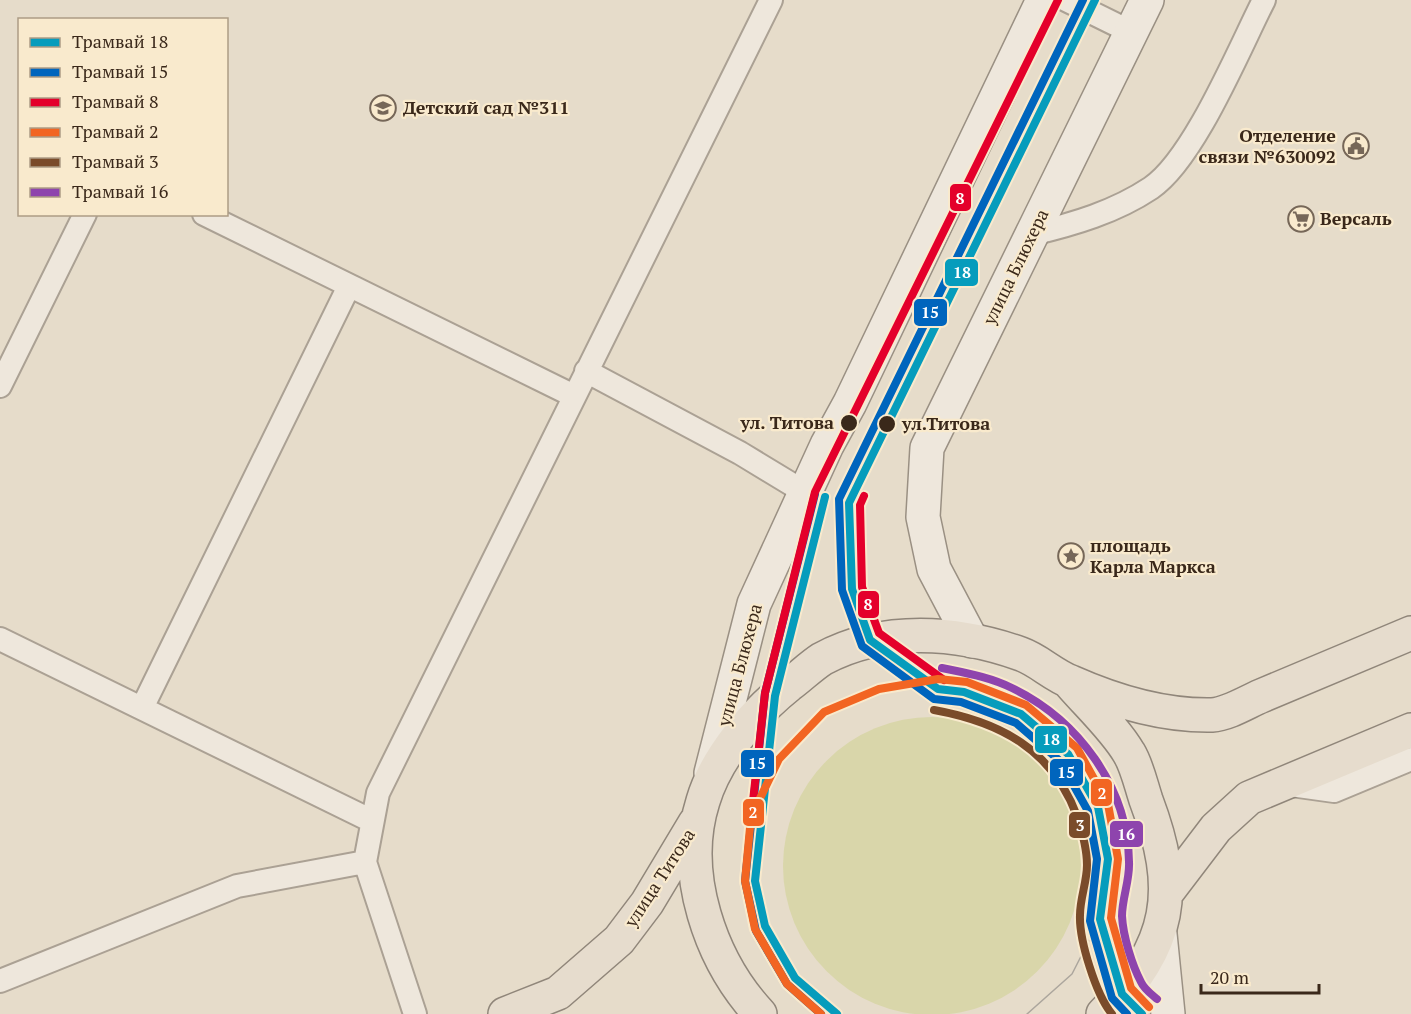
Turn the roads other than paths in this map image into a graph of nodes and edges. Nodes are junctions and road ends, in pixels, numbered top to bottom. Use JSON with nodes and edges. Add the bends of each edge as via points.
{"nodes":[{"id":1,"x":771,"y":0,"type":"edge"},
{"id":2,"x":1043,"y":0,"type":"edge"},
{"id":3,"x":1066,"y":0,"type":"edge"},
{"id":4,"x":1147,"y":0,"type":"edge"},
{"id":5,"x":1264,"y":0,"type":"edge"},
{"id":6,"x":1131,"y":32,"type":"junction"},
{"id":7,"x":84,"y":216,"type":"edge"},
{"id":8,"x":208,"y":216,"type":"edge"},
{"id":9,"x":1032,"y":234,"type":"junction"},
{"id":10,"x":349,"y":286,"type":"junction"},
{"id":11,"x":586,"y":371,"type":"junction"},
{"id":12,"x":0,"y":386,"type":"edge"},
{"id":13,"x":574,"y":396,"type":"junction"},
{"id":14,"x":806,"y":493,"type":"junction"},
{"id":15,"x":1411,"y":633,"type":"edge"},
{"id":16,"x":0,"y":639,"type":"edge"},
{"id":17,"x":972,"y":641,"type":"junction"},
{"id":18,"x":1069,"y":682,"type":"junction"},
{"id":19,"x":142,"y":708,"type":"junction"},
{"id":20,"x":1411,"y":730,"type":"edge"},
{"id":21,"x":1411,"y":759,"type":"edge"},
{"id":22,"x":709,"y":781,"type":"junction"},
{"id":23,"x":1283,"y":784,"type":"junction"},
{"id":24,"x":372,"y":821,"type":"junction"},
{"id":25,"x":696,"y":821,"type":"junction"},
{"id":26,"x":365,"y":862,"type":"junction"},
{"id":27,"x":1168,"y":891,"type":"junction"},
{"id":28,"x":1160,"y":934,"type":"junction"},
{"id":29,"x":0,"y":981,"type":"edge"},
{"id":30,"x":415,"y":1014,"type":"edge"},
{"id":31,"x":505,"y":1014,"type":"edge"},
{"id":32,"x":760,"y":1014,"type":"edge"},
{"id":33,"x":1102,"y":1014,"type":"edge"},
{"id":34,"x":1168,"y":1014,"type":"edge"}],
"edges":[{"from":1,"to":11,"type":"lane"},
{"from":2,"to":14,"type":"street","name":"улица Блюхера"},
{"from":3,"to":6,"type":"lane"},
{"from":4,"to":6,"type":"street","name":"улица Блюхера"},
{"from":5,"to":9,"type":"lane","via":[[1187,151],[1153,187],[1088,220]]},
{"from":6,"to":9,"type":"street","name":"улица Блюхера"},
{"from":7,"to":12,"type":"lane"},
{"from":8,"to":10,"type":"lane"},
{"from":9,"to":17,"type":"street","name":"улица Блюхера","via":[[927,448],[923,517],[934,569]]},
{"from":10,"to":13,"type":"lane"},
{"from":10,"to":19,"type":"lane"},
{"from":11,"to":13,"type":"lane"},
{"from":11,"to":14,"type":"lane"},
{"from":13,"to":24,"type":"lane","via":[[378,793]]},
{"from":14,"to":22,"type":"street","name":"улица Блюхера","via":[[754,604]]},
{"from":15,"to":18,"type":"main road","via":[[1215,715],[1148,711]]},
{"from":16,"to":19,"type":"lane"},
{"from":17,"to":18,"type":"main road","via":[[1022,654]]},
{"from":17,"to":22,"type":"main road","via":[[927,634],[870,640],[821,660],[775,696]]},
{"from":18,"to":27,"type":"main road","via":[[1129,753],[1157,828]]},
{"from":19,"to":24,"type":"lane"},
{"from":20,"to":23,"type":"main road"},
{"from":21,"to":23,"type":"lane","via":[[1334,791]]},
{"from":22,"to":25,"type":"main road"},
{"from":23,"to":27,"type":"main road","via":[[1249,798],[1216,828]]},
{"from":24,"to":26,"type":"lane"},
{"from":25,"to":31,"type":"main road","name":"улица Титова","via":[[647,903],[619,940],[558,993]]},
{"from":25,"to":32,"type":"main road","via":[[695,867],[702,908],[720,957]]},
{"from":26,"to":29,"type":"lane","via":[[237,886]]},
{"from":26,"to":30,"type":"lane"},
{"from":27,"to":28,"type":"main road"},
{"from":28,"to":33,"type":"main road","via":[[1122,994]]},
{"from":28,"to":34,"type":"street"}]}
